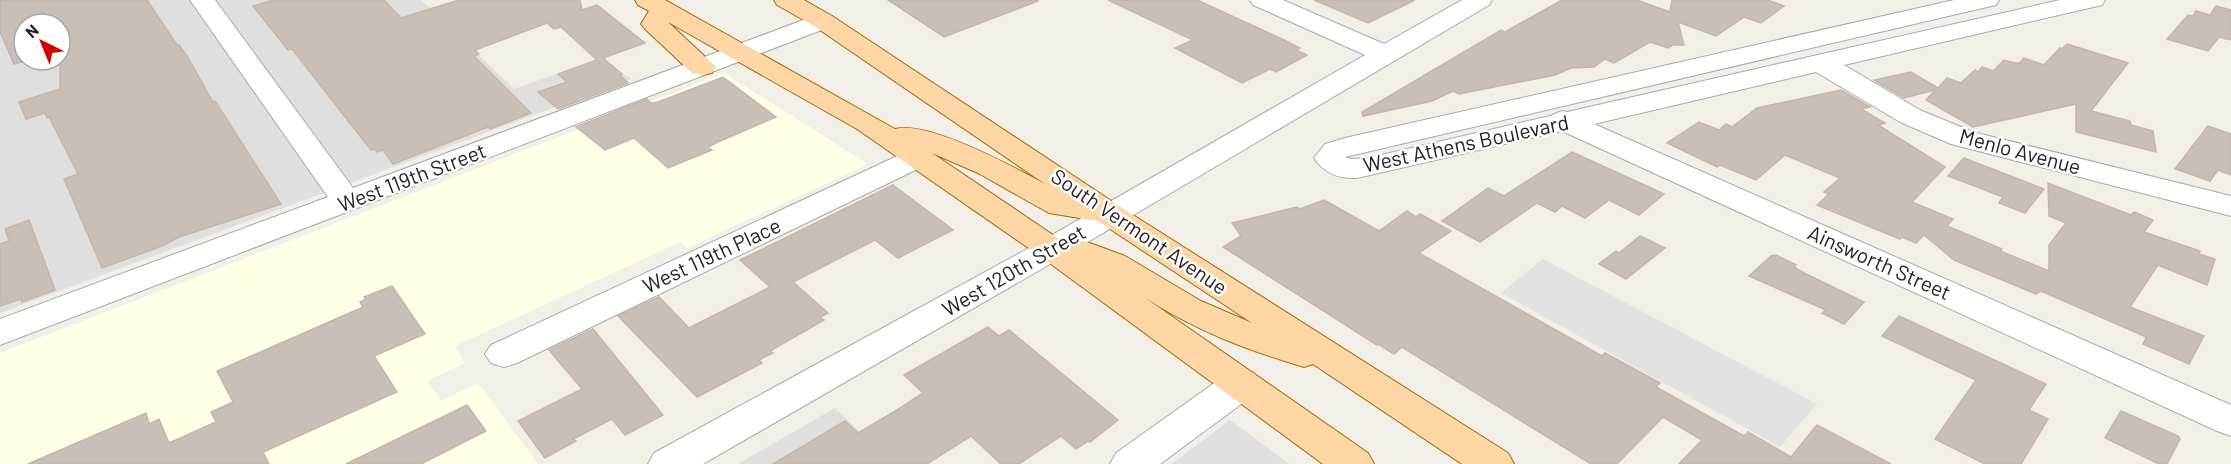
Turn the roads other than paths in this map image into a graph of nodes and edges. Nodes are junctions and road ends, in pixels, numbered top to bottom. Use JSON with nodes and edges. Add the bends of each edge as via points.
{"nodes":[{"id":1,"x":202,"y":0,"type":"edge"},
{"id":2,"x":786,"y":0,"type":"edge"},
{"id":3,"x":1262,"y":0,"type":"edge"},
{"id":4,"x":1480,"y":0,"type":"edge"},
{"id":5,"x":1987,"y":0,"type":"edge"},
{"id":6,"x":2093,"y":0,"type":"edge"},
{"id":7,"x":655,"y":5,"type":"edge"},
{"id":8,"x":1905,"y":19,"type":"junction"},
{"id":9,"x":823,"y":21,"type":"junction"},
{"id":10,"x":1937,"y":36,"type":"junction"},
{"id":11,"x":742,"y":52,"type":"junction"},
{"id":12,"x":1384,"y":54,"type":"junction"},
{"id":13,"x":1822,"y":63,"type":"junction"},
{"id":14,"x":702,"y":67,"type":"junction"},
{"id":15,"x":1527,"y":104,"type":"junction"},
{"id":16,"x":1567,"y":122,"type":"junction"},
{"id":17,"x":867,"y":123,"type":"junction"},
{"id":18,"x":919,"y":157,"type":"junction"},
{"id":19,"x":347,"y":202,"type":"junction"},
{"id":20,"x":2231,"y":206,"type":"edge"},
{"id":21,"x":1111,"y":215,"type":"junction"},
{"id":22,"x":1053,"y":249,"type":"junction"},
{"id":23,"x":0,"y":333,"type":"edge"},
{"id":24,"x":504,"y":354,"type":"dead end"},
{"id":25,"x":1340,"y":365,"type":"junction"},
{"id":26,"x":1241,"y":384,"type":"junction"},
{"id":27,"x":2231,"y":421,"type":"edge"},
{"id":28,"x":669,"y":464,"type":"edge"},
{"id":29,"x":1131,"y":464,"type":"edge"},
{"id":30,"x":1353,"y":464,"type":"edge"},
{"id":31,"x":1494,"y":464,"type":"edge"}],
"edges":[{"from":1,"to":19,"type":"street"},
{"from":2,"to":9,"type":"main road","name":"South Vermont Avenue"},
{"from":3,"to":12,"type":"street"},
{"from":4,"to":12,"type":"street","name":"West 120th Street"},
{"from":5,"to":8,"type":"street","name":"West Athens Boulevard"},
{"from":6,"to":10,"type":"street","name":"West Athens Boulevard"},
{"from":7,"to":11,"type":"main road"},
{"from":7,"to":14,"type":"main road","via":[[654,24]]},
{"from":8,"to":10,"type":"street"},
{"from":8,"to":15,"type":"street","name":"West Athens Boulevard"},
{"from":9,"to":11,"type":"street","name":"West 119th Street"},
{"from":9,"to":21,"type":"main road","name":"South Vermont Avenue"},
{"from":10,"to":13,"type":"street","name":"West Athens Boulevard"},
{"from":11,"to":14,"type":"street","name":"West 119th Street"},
{"from":11,"to":17,"type":"main road"},
{"from":12,"to":21,"type":"street","name":"West 120th Street"},
{"from":13,"to":16,"type":"street","name":"West Athens Boulevard"},
{"from":13,"to":20,"type":"street","name":"Menlo Avenue","via":[[1910,116],[1962,138]]},
{"from":14,"to":19,"type":"street","name":"West 119th Street"},
{"from":15,"to":16,"type":"street","name":"Ainsworth Street"},
{"from":15,"to":16,"type":"street","name":"West Athens Boulevard","via":[[1345,147],[1330,153],[1329,158],[1339,167],[1351,170]]},
{"from":16,"to":27,"type":"street","name":"Ainsworth Street"},
{"from":17,"to":18,"type":"main road"},
{"from":17,"to":21,"type":"main road","via":[[958,152],[1060,206]]},
{"from":18,"to":22,"type":"main road"},
{"from":18,"to":24,"type":"street","name":"West 119th Place"},
{"from":19,"to":23,"type":"street","name":"West 119th Street"},
{"from":21,"to":22,"type":"street","name":"West 120th Street"},
{"from":21,"to":25,"type":"main road","name":"South Vermont Avenue"},
{"from":22,"to":25,"type":"main road","via":[[1069,247],[1101,255],[1205,318],[1245,336]]},
{"from":22,"to":26,"type":"main road"},
{"from":22,"to":28,"type":"street","name":"West 120th Street"},
{"from":25,"to":31,"type":"main road","name":"South Vermont Avenue"},
{"from":26,"to":29,"type":"street"},
{"from":26,"to":30,"type":"main road"}]}
